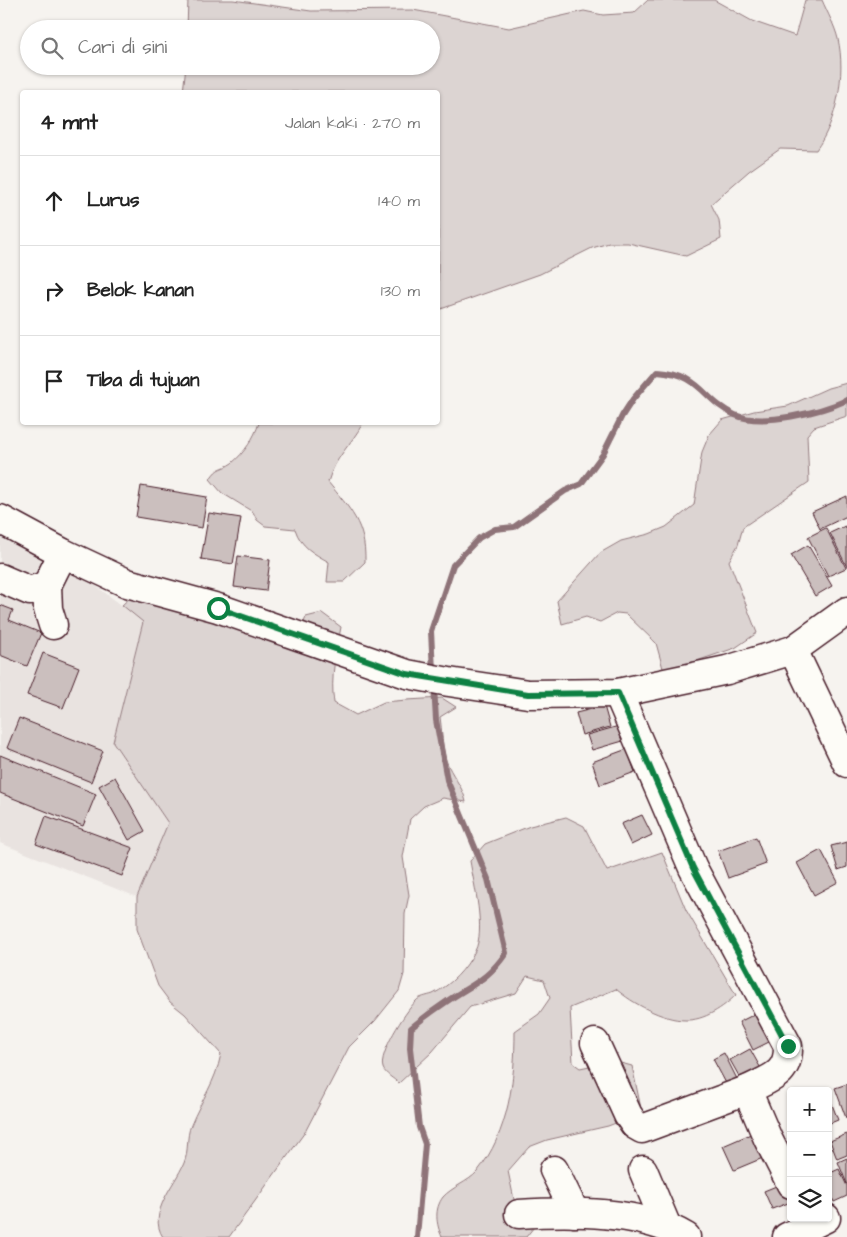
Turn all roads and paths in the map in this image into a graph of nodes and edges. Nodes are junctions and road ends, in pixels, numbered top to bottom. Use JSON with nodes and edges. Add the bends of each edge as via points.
{"nodes":[{"id":1,"x":0,"y":519,"type":"edge"},
{"id":2,"x":63,"y":553,"type":"junction"},
{"id":3,"x":0,"y":578,"type":"edge"},
{"id":4,"x":47,"y":585,"type":"junction"},
{"id":5,"x":847,"y":611,"type":"edge"},
{"id":6,"x":53,"y":624,"type":"dead end"},
{"id":7,"x":793,"y":650,"type":"junction"},
{"id":8,"x":618,"y":693,"type":"junction"},
{"id":9,"x":846,"y":757,"type":"edge"},
{"id":10,"x":595,"y":1043,"type":"dead end"},
{"id":11,"x":748,"y":1090,"type":"junction"},
{"id":12,"x":554,"y":1170,"type":"dead end"},
{"id":13,"x":643,"y":1170,"type":"dead end"},
{"id":14,"x":788,"y":1177,"type":"edge"},
{"id":15,"x":847,"y":1208,"type":"edge"},
{"id":16,"x":575,"y":1212,"type":"junction"},
{"id":17,"x":518,"y":1214,"type":"dead end"},
{"id":18,"x":832,"y":1214,"type":"edge"},
{"id":19,"x":814,"y":1222,"type":"edge"},
{"id":20,"x":677,"y":1232,"type":"edge"},
{"id":21,"x":787,"y":1237,"type":"edge"}],
"edges":[{"from":1,"to":2,"type":"street"},
{"from":2,"to":4,"type":"street"},
{"from":2,"to":8,"type":"street","via":[[127,582],[218,608],[407,674],[528,694]]},
{"from":3,"to":4,"type":"street","via":[[30,591]]},
{"from":4,"to":6,"type":"street","via":[[48,609]]},
{"from":5,"to":7,"type":"street"},
{"from":7,"to":8,"type":"street","via":[[727,670]]},
{"from":7,"to":9,"type":"street"},
{"from":8,"to":11,"type":"street","via":[[693,868],[788,1046],[788,1061],[783,1070]]},
{"from":10,"to":11,"type":"street","via":[[628,1115],[642,1129]]},
{"from":11,"to":14,"type":"street"},
{"from":12,"to":16,"type":"street"},
{"from":13,"to":20,"type":"street"},
{"from":15,"to":18,"type":"street"},
{"from":16,"to":17,"type":"street"},
{"from":16,"to":20,"type":"street","via":[[624,1216]]},
{"from":19,"to":21,"type":"street"}]}
